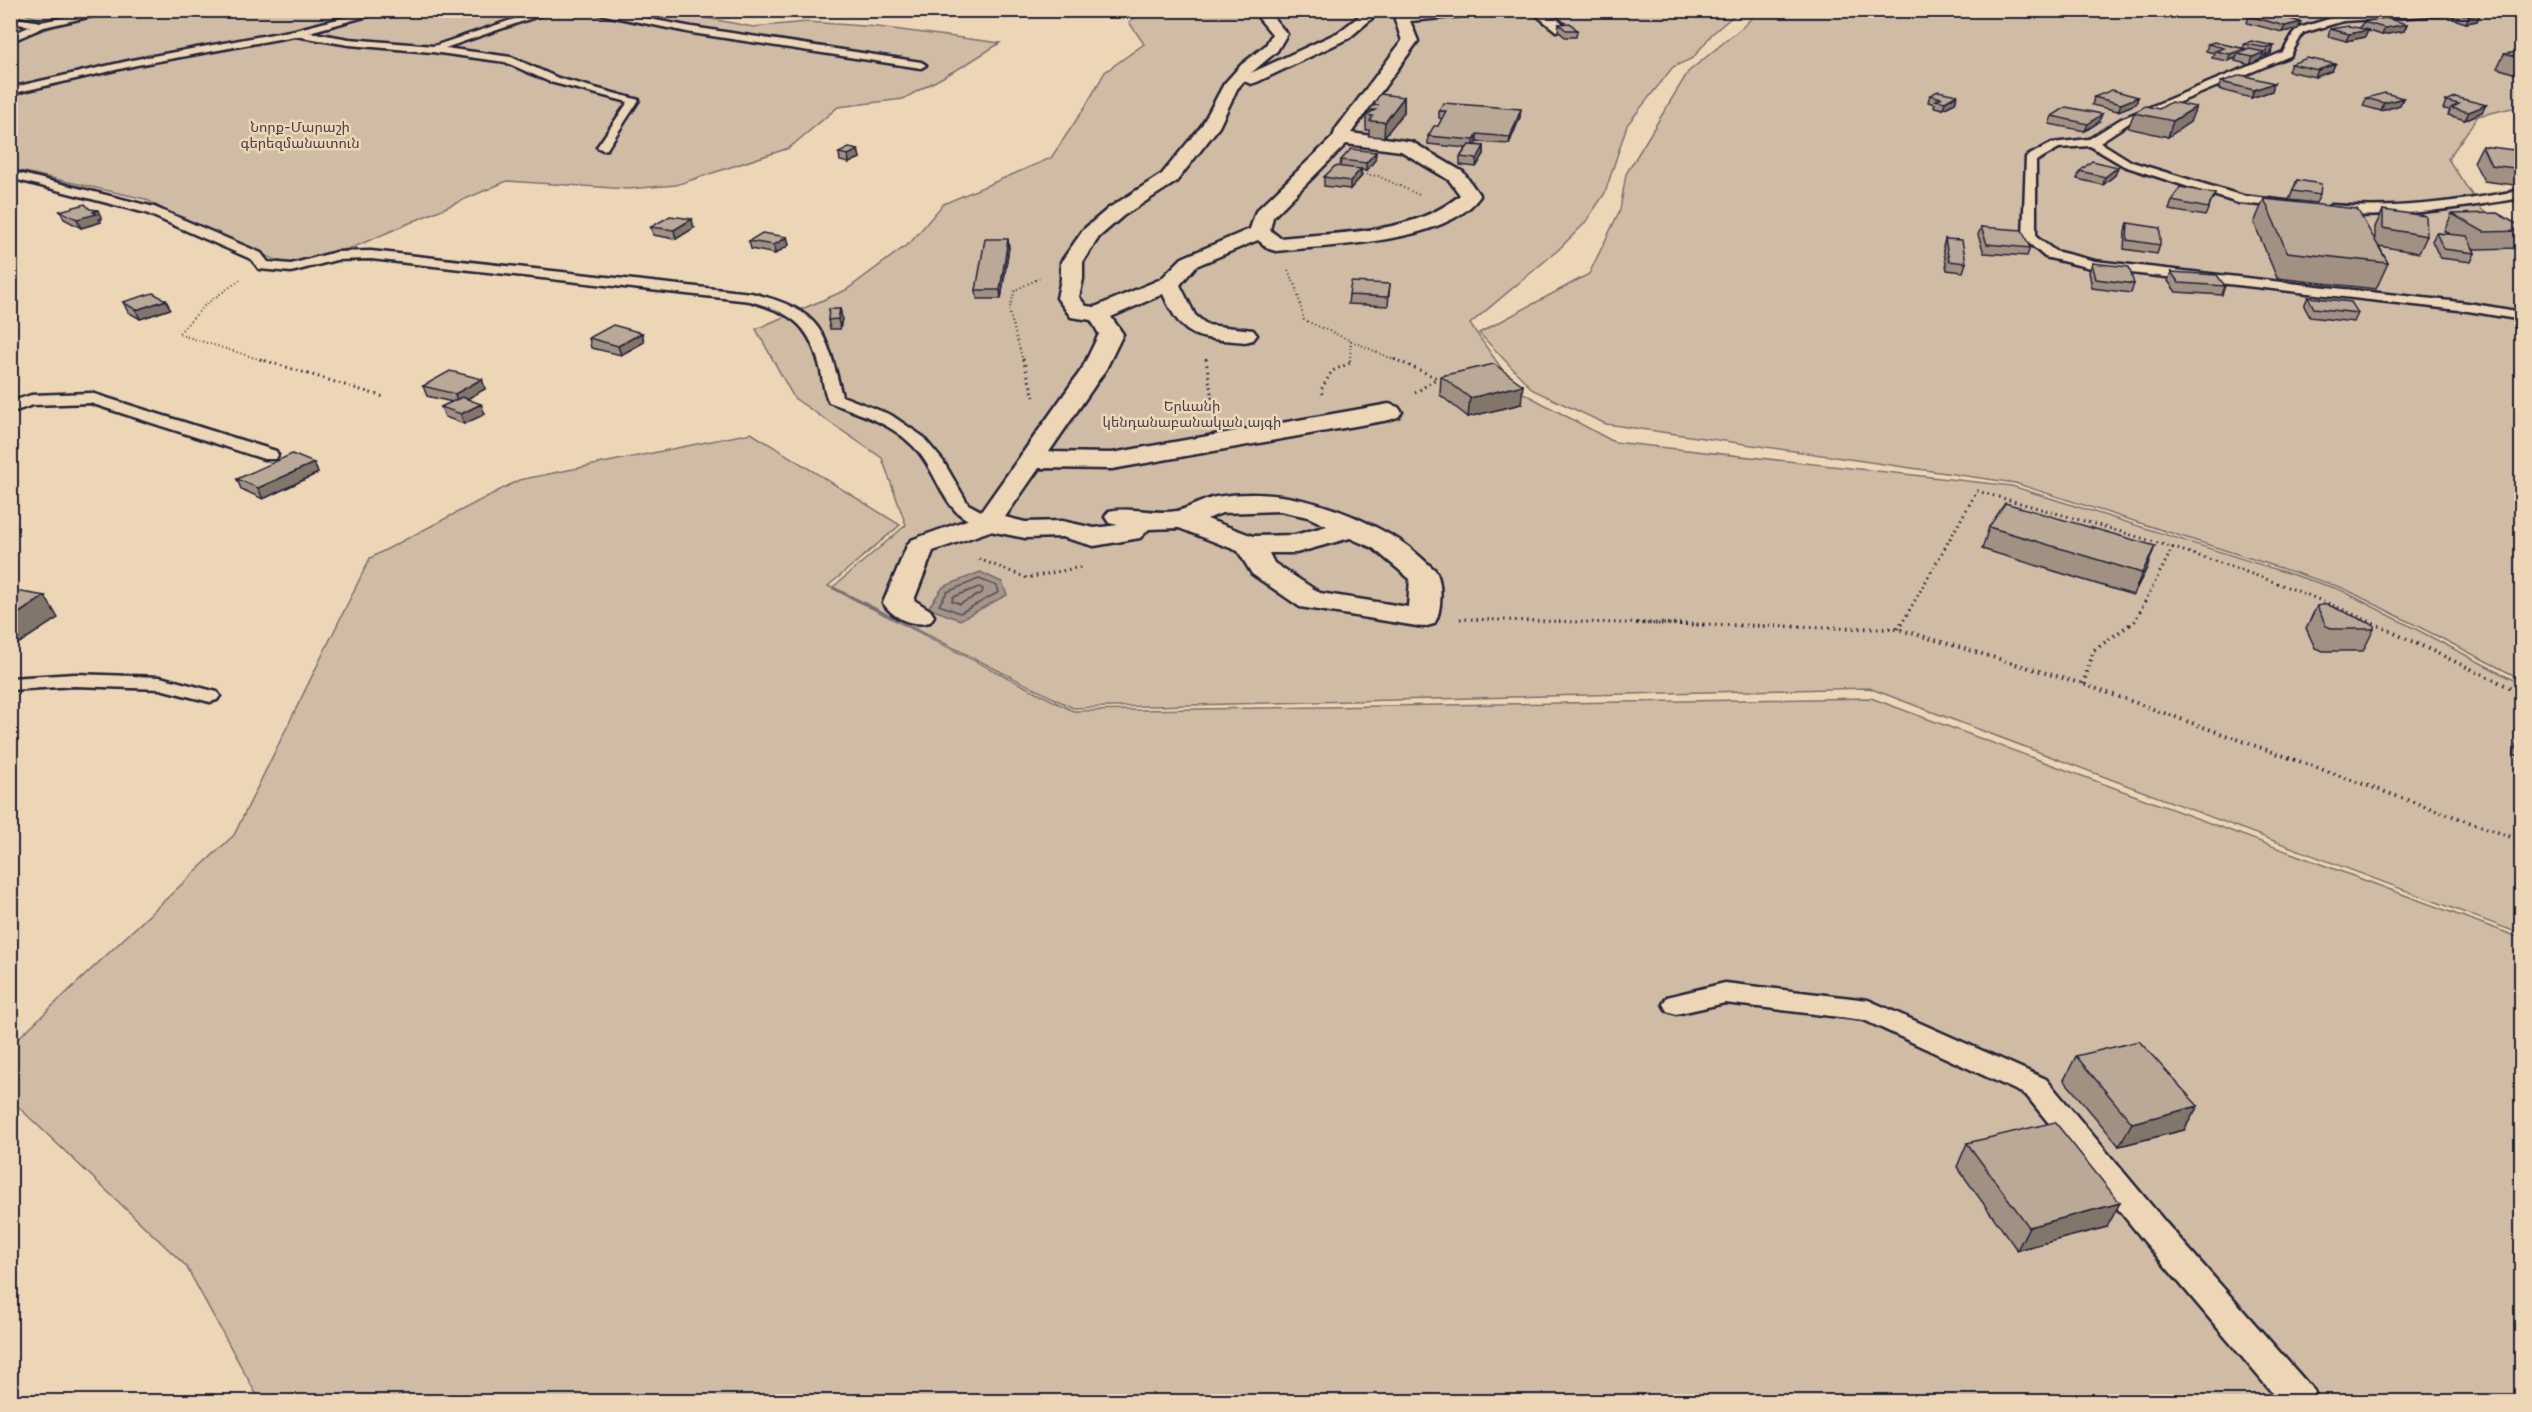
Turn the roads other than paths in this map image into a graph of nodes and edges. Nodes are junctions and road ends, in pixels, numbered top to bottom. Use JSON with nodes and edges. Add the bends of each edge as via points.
{"nodes":[{"id":1,"x":115,"y":10,"type":"edge"},
{"id":2,"x":386,"y":10,"type":"edge"},
{"id":3,"x":552,"y":10,"type":"edge"},
{"id":4,"x":585,"y":10,"type":"edge"},
{"id":5,"x":1260,"y":10,"type":"edge"},
{"id":6,"x":1369,"y":10,"type":"edge"},
{"id":7,"x":1485,"y":10,"type":"edge"},
{"id":8,"x":1537,"y":10,"type":"edge"},
{"id":9,"x":2475,"y":10,"type":"edge"},
{"id":10,"x":10,"y":12,"type":"edge"},
{"id":11,"x":1400,"y":14,"type":"edge"},
{"id":12,"x":10,"y":20,"type":"edge"},
{"id":13,"x":41,"y":25,"type":"junction"},
{"id":14,"x":1561,"y":28,"type":"edge"},
{"id":15,"x":295,"y":33,"type":"junction"},
{"id":16,"x":10,"y":39,"type":"edge"},
{"id":17,"x":432,"y":49,"type":"junction"},
{"id":18,"x":921,"y":65,"type":"dead end"},
{"id":19,"x":1230,"y":87,"type":"junction"},
{"id":20,"x":10,"y":91,"type":"edge"},
{"id":21,"x":1342,"y":138,"type":"junction"},
{"id":22,"x":2092,"y":142,"type":"junction"},
{"id":23,"x":603,"y":147,"type":"dead end"},
{"id":24,"x":10,"y":174,"type":"edge"},
{"id":25,"x":2522,"y":194,"type":"edge"},
{"id":26,"x":1268,"y":239,"type":"junction"},
{"id":27,"x":1169,"y":284,"type":"junction"},
{"id":28,"x":1098,"y":314,"type":"junction"},
{"id":29,"x":2522,"y":316,"type":"edge"},
{"id":30,"x":1245,"y":335,"type":"dead end"},
{"id":31,"x":10,"y":408,"type":"edge"},
{"id":32,"x":1389,"y":412,"type":"dead end"},
{"id":33,"x":270,"y":455,"type":"dead end"},
{"id":34,"x":1033,"y":456,"type":"junction"},
{"id":35,"x":1182,"y":519,"type":"junction"},
{"id":36,"x":988,"y":522,"type":"junction"},
{"id":37,"x":1352,"y":528,"type":"junction"},
{"id":38,"x":1250,"y":545,"type":"junction"},
{"id":39,"x":919,"y":616,"type":"dead end"},
{"id":40,"x":10,"y":684,"type":"edge"},
{"id":41,"x":210,"y":696,"type":"dead end"},
{"id":42,"x":1676,"y":1004,"type":"dead end"},
{"id":43,"x":2302,"y":1401,"type":"edge"}],
"edges":[{"from":1,"to":13,"type":"lane"},
{"from":2,"to":15,"type":"lane"},
{"from":3,"to":17,"type":"lane"},
{"from":4,"to":18,"type":"lane"},
{"from":5,"to":19,"type":"street","via":[[1280,34],[1272,48]]},
{"from":6,"to":19,"type":"street","via":[[1344,35]]},
{"from":7,"to":11,"type":"street"},
{"from":8,"to":14,"type":"street"},
{"from":9,"to":22,"type":"lane","via":[[2342,18],[2299,31],[2287,54],[2125,121]]},
{"from":10,"to":13,"type":"lane"},
{"from":11,"to":21,"type":"street","via":[[1410,41],[1341,133]]},
{"from":12,"to":13,"type":"lane"},
{"from":13,"to":16,"type":"lane"},
{"from":15,"to":17,"type":"lane"},
{"from":15,"to":20,"type":"lane","via":[[137,62]]},
{"from":17,"to":23,"type":"lane","via":[[507,59],[554,80],[634,100]]},
{"from":19,"to":28,"type":"street","via":[[1210,127],[1169,178],[1091,233],[1072,262],[1068,298],[1079,312]]},
{"from":21,"to":26,"type":"street","via":[[1263,215]]},
{"from":21,"to":26,"type":"street","via":[[1406,146],[1456,177],[1470,196],[1454,210],[1404,231]]},
{"from":22,"to":25,"type":"lane","via":[[2128,164],[2242,200],[2352,211],[2437,206]]},
{"from":22,"to":29,"type":"lane","via":[[2056,145],[2030,159],[2030,238],[2050,254],[2095,265]]},
{"from":24,"to":36,"type":"lane","via":[[150,210],[256,256],[264,266],[291,268],[336,256],[371,255],[751,297],[791,310],[814,328],[835,399],[885,418],[916,439],[935,461],[961,507]]},
{"from":26,"to":27,"type":"street","via":[[1189,262]]},
{"from":27,"to":28,"type":"street"},
{"from":27,"to":30,"type":"street","via":[[1185,318],[1201,331]]},
{"from":28,"to":34,"type":"street","via":[[1112,334],[1094,369]]},
{"from":31,"to":33,"type":"lane","via":[[31,400],[91,398]]},
{"from":32,"to":34,"type":"street","via":[[1112,461]]},
{"from":34,"to":36,"type":"street"},
{"from":35,"to":36,"type":"street","via":[[1141,521],[1130,532],[1094,537],[1062,529],[1025,530]]},
{"from":35,"to":37,"type":"street","via":[[1218,505],[1280,503],[1317,511]]},
{"from":35,"to":38,"type":"street"},
{"from":36,"to":39,"type":"street","via":[[921,546],[898,603]]},
{"from":37,"to":38,"type":"street","via":[[1296,544]]},
{"from":37,"to":38,"type":"street","via":[[1383,542],[1425,576],[1423,618],[1311,601],[1262,568]]},
{"from":40,"to":41,"type":"lane","via":[[160,684]]},
{"from":42,"to":43,"type":"lane","via":[[1725,993],[1868,1010],[2036,1087]]}]}
